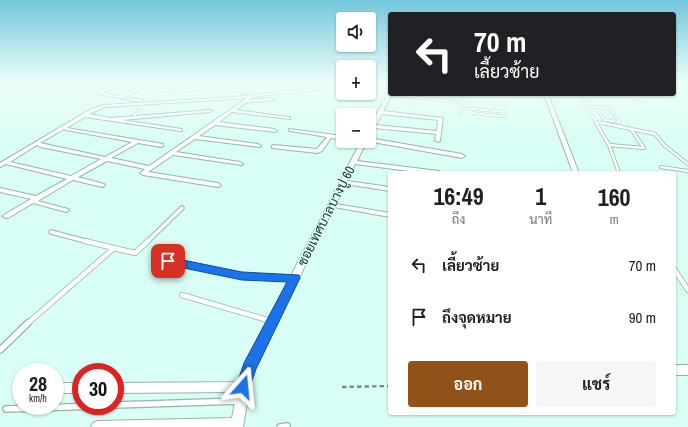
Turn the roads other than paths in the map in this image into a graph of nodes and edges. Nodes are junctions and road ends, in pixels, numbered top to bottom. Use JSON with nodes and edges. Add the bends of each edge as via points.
{"nodes":[{"id":1,"x":149,"y":103,"type":"edge"},
{"id":2,"x":243,"y":103,"type":"edge"},
{"id":3,"x":385,"y":103,"type":"edge"},
{"id":4,"x":463,"y":103,"type":"edge"},
{"id":5,"x":549,"y":103,"type":"edge"},
{"id":6,"x":585,"y":103,"type":"edge"},
{"id":7,"x":142,"y":104,"type":"junction"},
{"id":8,"x":587,"y":106,"type":"junction"},
{"id":9,"x":596,"y":107,"type":"junction"},
{"id":10,"x":462,"y":108,"type":"junction"},
{"id":11,"x":472,"y":109,"type":"junction"},
{"id":12,"x":232,"y":111,"type":"junction"},
{"id":13,"x":210,"y":112,"type":"dead end"},
{"id":14,"x":380,"y":112,"type":"junction"},
{"id":15,"x":506,"y":112,"type":"dead end"},
{"id":16,"x":460,"y":113,"type":"dead end"},
{"id":17,"x":84,"y":115,"type":"junction"},
{"id":18,"x":134,"y":117,"type":"junction"},
{"id":19,"x":507,"y":117,"type":"dead end"},
{"id":20,"x":288,"y":118,"type":"dead end"},
{"id":21,"x":112,"y":119,"type":"junction"},
{"id":22,"x":376,"y":120,"type":"edge"},
{"id":23,"x":596,"y":122,"type":"junction"},
{"id":24,"x":214,"y":123,"type":"junction"},
{"id":25,"x":376,"y":126,"type":"edge"},
{"id":26,"x":66,"y":129,"type":"dead end"},
{"id":27,"x":631,"y":129,"type":"junction"},
{"id":28,"x":180,"y":130,"type":"dead end"},
{"id":29,"x":291,"y":130,"type":"dead end"},
{"id":30,"x":274,"y":131,"type":"dead end"},
{"id":31,"x":439,"y":133,"type":"junction"},
{"id":32,"x":330,"y":136,"type":"junction"},
{"id":33,"x":194,"y":137,"type":"junction"},
{"id":34,"x":336,"y":137,"type":"edge"},
{"id":35,"x":438,"y":140,"type":"dead end"},
{"id":36,"x":137,"y":141,"type":"junction"},
{"id":37,"x":376,"y":141,"type":"edge"},
{"id":38,"x":40,"y":145,"type":"dead end"},
{"id":39,"x":161,"y":145,"type":"dead end"},
{"id":40,"x":609,"y":145,"type":"junction"},
{"id":41,"x":258,"y":146,"type":"dead end"},
{"id":42,"x":274,"y":147,"type":"dead end"},
{"id":43,"x":361,"y":148,"type":"edge"},
{"id":44,"x":172,"y":153,"type":"junction"},
{"id":45,"x":462,"y":156,"type":"dead end"},
{"id":46,"x":106,"y":159,"type":"junction"},
{"id":47,"x":354,"y":162,"type":"junction"},
{"id":48,"x":8,"y":163,"type":"dead end"},
{"id":49,"x":240,"y":164,"type":"dead end"},
{"id":50,"x":688,"y":164,"type":"edge"},
{"id":51,"x":0,"y":165,"type":"edge"},
{"id":52,"x":661,"y":167,"type":"dead end"},
{"id":53,"x":151,"y":168,"type":"junction"},
{"id":54,"x":423,"y":171,"type":"edge"},
{"id":55,"x":575,"y":171,"type":"edge"},
{"id":56,"x":618,"y":171,"type":"edge"},
{"id":57,"x":688,"y":171,"type":"edge"},
{"id":58,"x":73,"y":178,"type":"junction"},
{"id":59,"x":344,"y":182,"type":"junction"},
{"id":60,"x":102,"y":185,"type":"dead end"},
{"id":61,"x":218,"y":185,"type":"dead end"},
{"id":62,"x":388,"y":189,"type":"edge"},
{"id":63,"x":0,"y":190,"type":"edge"},
{"id":64,"x":34,"y":200,"type":"junction"},
{"id":65,"x":332,"y":205,"type":"junction"},
{"id":66,"x":182,"y":208,"type":"dead end"},
{"id":67,"x":66,"y":210,"type":"dead end"},
{"id":68,"x":388,"y":215,"type":"edge"},
{"id":69,"x":6,"y":216,"type":"dead end"},
{"id":70,"x":51,"y":232,"type":"dead end"},
{"id":71,"x":114,"y":248,"type":"junction"},
{"id":72,"x":168,"y":261,"type":"dead end"},
{"id":73,"x":676,"y":272,"type":"edge"},
{"id":74,"x":295,"y":278,"type":"junction"},
{"id":75,"x":688,"y":290,"type":"edge"},
{"id":76,"x":182,"y":295,"type":"dead end"},
{"id":77,"x":273,"y":321,"type":"junction"},
{"id":78,"x":0,"y":350,"type":"edge"},
{"id":79,"x":676,"y":370,"type":"edge"},
{"id":80,"x":688,"y":370,"type":"edge"},
{"id":81,"x":243,"y":387,"type":"junction"},
{"id":82,"x":124,"y":388,"type":"edge"},
{"id":83,"x":241,"y":401,"type":"junction"},
{"id":84,"x":124,"y":405,"type":"edge"},
{"id":85,"x":72,"y":407,"type":"edge"},
{"id":86,"x":6,"y":409,"type":"dead end"},
{"id":87,"x":237,"y":425,"type":"edge"},
{"id":88,"x":287,"y":426,"type":"edge"},
{"id":89,"x":97,"y":427,"type":"edge"},
{"id":90,"x":280,"y":427,"type":"edge"}],
"edges":[{"from":1,"to":7,"type":"street"},
{"from":2,"to":12,"type":"street"},
{"from":3,"to":14,"type":"street"},
{"from":4,"to":10,"type":"lane"},
{"from":5,"to":55,"type":"street"},
{"from":6,"to":8,"type":"lane"},
{"from":7,"to":17,"type":"street","via":[[104,106]]},
{"from":7,"to":18,"type":"lane"},
{"from":8,"to":9,"type":"lane"},
{"from":8,"to":23,"type":"lane"},
{"from":9,"to":9,"type":"lane","via":[[604,120],[620,122],[610,109]]},
{"from":10,"to":11,"type":"lane"},
{"from":10,"to":16,"type":"lane"},
{"from":11,"to":15,"type":"lane"},
{"from":11,"to":19,"type":"lane","via":[[473,113]]},
{"from":12,"to":20,"type":"street"},
{"from":12,"to":24,"type":"street"},
{"from":13,"to":18,"type":"street"},
{"from":14,"to":22,"type":"street"},
{"from":14,"to":31,"type":"street","via":[[441,119]]},
{"from":17,"to":21,"type":"street"},
{"from":17,"to":51,"type":"street"},
{"from":18,"to":21,"type":"street"},
{"from":21,"to":28,"type":"street"},
{"from":23,"to":27,"type":"lane"},
{"from":23,"to":40,"type":"lane"},
{"from":24,"to":30,"type":"street"},
{"from":24,"to":33,"type":"street"},
{"from":25,"to":31,"type":"street"},
{"from":26,"to":36,"type":"street"},
{"from":27,"to":40,"type":"lane","via":[[644,148]]},
{"from":27,"to":50,"type":"lane","via":[[657,135],[664,145]]},
{"from":29,"to":32,"type":"street"},
{"from":31,"to":35,"type":"street"},
{"from":32,"to":34,"type":"street"},
{"from":32,"to":42,"type":"street","via":[[317,152]]},
{"from":33,"to":41,"type":"street"},
{"from":33,"to":44,"type":"street"},
{"from":36,"to":39,"type":"street"},
{"from":36,"to":46,"type":"street"},
{"from":37,"to":45,"type":"street"},
{"from":38,"to":46,"type":"street"},
{"from":40,"to":56,"type":"lane"},
{"from":43,"to":47,"type":"street","name":"ซอยเทศบาลบางปู 60"},
{"from":44,"to":49,"type":"street"},
{"from":44,"to":53,"type":"street"},
{"from":46,"to":53,"type":"street"},
{"from":46,"to":58,"type":"street"},
{"from":47,"to":54,"type":"street"},
{"from":47,"to":59,"type":"street","name":"ซอยเทศบาลบางปู 60"},
{"from":48,"to":58,"type":"street"},
{"from":52,"to":57,"type":"lane"},
{"from":53,"to":61,"type":"street","via":[[143,173]]},
{"from":58,"to":60,"type":"street"},
{"from":58,"to":64,"type":"street"},
{"from":59,"to":62,"type":"street"},
{"from":59,"to":65,"type":"street","name":"ซอยเทศบาลบางปู 60"},
{"from":63,"to":64,"type":"street"},
{"from":64,"to":67,"type":"street"},
{"from":64,"to":69,"type":"street"},
{"from":65,"to":68,"type":"street"},
{"from":65,"to":74,"type":"street","name":"ซอยเทศบาลบางปู 60"},
{"from":66,"to":71,"type":"lane","via":[[135,253]]},
{"from":70,"to":71,"type":"lane"},
{"from":71,"to":78,"type":"lane"},
{"from":72,"to":74,"type":"lane","via":[[242,276]]},
{"from":73,"to":75,"type":"lane"},
{"from":74,"to":77,"type":"street","name":"ซอยเทศบาลบางปู 60"},
{"from":76,"to":77,"type":"lane"},
{"from":77,"to":81,"type":"street","name":"ซอยเทศบาลบางปู 60","via":[[249,368]]},
{"from":79,"to":80,"type":"street"},
{"from":81,"to":82,"type":"street"},
{"from":81,"to":83,"type":"street","name":"ซอยเทศบาลบางปู 60"},
{"from":83,"to":84,"type":"lane"},
{"from":83,"to":87,"type":"street","name":"ซอยเทศบาลบางปู 60"},
{"from":85,"to":86,"type":"lane"},
{"from":87,"to":89,"type":"street"},
{"from":88,"to":90,"type":"lane"}]}
